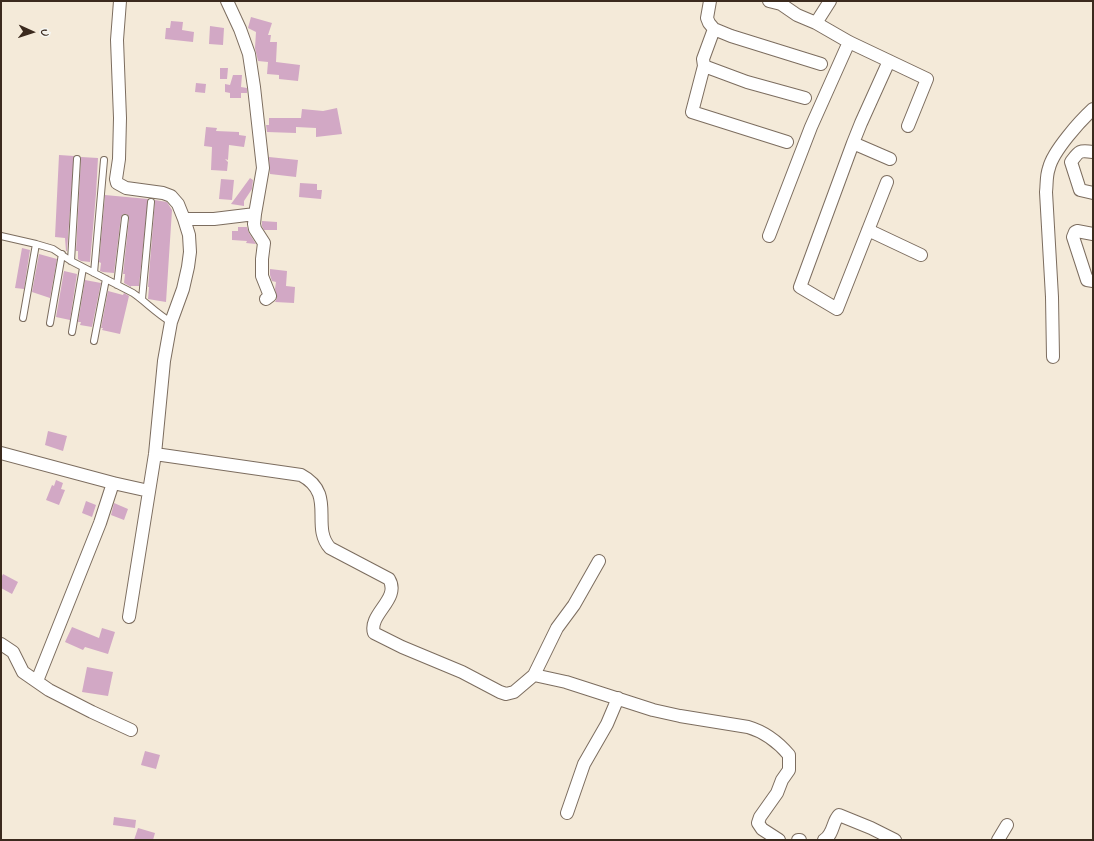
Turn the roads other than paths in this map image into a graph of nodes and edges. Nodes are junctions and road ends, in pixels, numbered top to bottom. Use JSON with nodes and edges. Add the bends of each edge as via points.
{"nodes":[{"id":1,"x":120,"y":1,"type":"edge"},
{"id":2,"x":227,"y":1,"type":"edge"},
{"id":3,"x":710,"y":1,"type":"edge"},
{"id":4,"x":770,"y":1,"type":"edge"},
{"id":5,"x":830,"y":1,"type":"edge"},
{"id":6,"x":782,"y":3,"type":"edge"},
{"id":7,"x":816,"y":24,"type":"junction"},
{"id":8,"x":714,"y":30,"type":"junction"},
{"id":9,"x":849,"y":42,"type":"junction"},
{"id":10,"x":889,"y":61,"type":"junction"},
{"id":11,"x":821,"y":64,"type":"dead end"},
{"id":12,"x":704,"y":66,"type":"junction"},
{"id":13,"x":805,"y":98,"type":"dead end"},
{"id":14,"x":1093,"y":109,"type":"edge"},
{"id":15,"x":908,"y":126,"type":"dead end"},
{"id":16,"x":786,"y":142,"type":"dead end"},
{"id":17,"x":854,"y":143,"type":"junction"},
{"id":18,"x":1093,"y":152,"type":"edge"},
{"id":19,"x":77,"y":159,"type":"dead end"},
{"id":20,"x":890,"y":159,"type":"dead end"},
{"id":21,"x":104,"y":160,"type":"dead end"},
{"id":22,"x":887,"y":182,"type":"dead end"},
{"id":23,"x":1093,"y":193,"type":"edge"},
{"id":24,"x":151,"y":202,"type":"dead end"},
{"id":25,"x":254,"y":214,"type":"junction"},
{"id":26,"x":124,"y":218,"type":"dead end"},
{"id":27,"x":184,"y":219,"type":"junction"},
{"id":28,"x":868,"y":230,"type":"junction"},
{"id":29,"x":1093,"y":234,"type":"edge"},
{"id":30,"x":1,"y":236,"type":"edge"},
{"id":31,"x":770,"y":236,"type":"dead end"},
{"id":32,"x":36,"y":244,"type":"junction"},
{"id":33,"x":62,"y":254,"type":"junction"},
{"id":34,"x":921,"y":255,"type":"dead end"},
{"id":35,"x":71,"y":261,"type":"junction"},
{"id":36,"x":83,"y":268,"type":"junction"},
{"id":37,"x":94,"y":273,"type":"junction"},
{"id":38,"x":106,"y":279,"type":"junction"},
{"id":39,"x":1093,"y":281,"type":"edge"},
{"id":40,"x":117,"y":285,"type":"junction"},
{"id":41,"x":142,"y":299,"type":"junction"},
{"id":42,"x":266,"y":299,"type":"dead end"},
{"id":43,"x":23,"y":318,"type":"dead end"},
{"id":44,"x":50,"y":322,"type":"dead end"},
{"id":45,"x":170,"y":322,"type":"junction"},
{"id":46,"x":72,"y":332,"type":"dead end"},
{"id":47,"x":94,"y":341,"type":"dead end"},
{"id":48,"x":1053,"y":357,"type":"dead end"},
{"id":49,"x":1,"y":453,"type":"edge"},
{"id":50,"x":155,"y":454,"type":"junction"},
{"id":51,"x":113,"y":483,"type":"junction"},
{"id":52,"x":149,"y":491,"type":"junction"},
{"id":53,"x":599,"y":561,"type":"dead end"},
{"id":54,"x":129,"y":617,"type":"dead end"},
{"id":55,"x":1,"y":644,"type":"edge"},
{"id":56,"x":534,"y":675,"type":"junction"},
{"id":57,"x":37,"y":681,"type":"junction"},
{"id":58,"x":618,"y":698,"type":"junction"},
{"id":59,"x":131,"y":730,"type":"dead end"},
{"id":60,"x":567,"y":813,"type":"dead end"},
{"id":61,"x":1007,"y":825,"type":"dead end"},
{"id":62,"x":779,"y":840,"type":"edge"},
{"id":63,"x":824,"y":840,"type":"edge"},
{"id":64,"x":895,"y":840,"type":"edge"},
{"id":65,"x":998,"y":840,"type":"edge"}],
"edges":[{"from":1,"to":27,"type":"street","via":[[117,40],[120,118],[117,183],[129,189],[171,196],[178,204]]},
{"from":2,"to":25,"type":"street","via":[[249,54],[257,110],[263,168]]},
{"from":3,"to":8,"type":"street","via":[[707,18]]},
{"from":4,"to":6,"type":"street"},
{"from":5,"to":7,"type":"street"},
{"from":6,"to":7,"type":"street","via":[[797,15]]},
{"from":7,"to":9,"type":"street"},
{"from":8,"to":11,"type":"street"},
{"from":8,"to":12,"type":"street","via":[[703,60]]},
{"from":9,"to":10,"type":"street"},
{"from":9,"to":31,"type":"street","via":[[811,127]]},
{"from":10,"to":15,"type":"street","via":[[927,79]]},
{"from":10,"to":17,"type":"street"},
{"from":12,"to":13,"type":"street","via":[[747,82]]},
{"from":12,"to":16,"type":"street","via":[[692,112]]},
{"from":14,"to":48,"type":"street","via":[[1054,156],[1047,176]]},
{"from":17,"to":20,"type":"street"},
{"from":17,"to":28,"type":"street","via":[[800,287],[837,309]]},
{"from":18,"to":23,"type":"street","via":[[1077,152],[1071,162],[1080,190]]},
{"from":19,"to":35,"type":"lane"},
{"from":21,"to":37,"type":"lane"},
{"from":22,"to":28,"type":"street"},
{"from":24,"to":41,"type":"lane"},
{"from":25,"to":27,"type":"street","via":[[214,219]]},
{"from":25,"to":42,"type":"street","via":[[255,229],[264,243],[262,276],[270,296]]},
{"from":26,"to":40,"type":"lane"},
{"from":27,"to":45,"type":"street","via":[[190,242],[188,267],[183,289]]},
{"from":28,"to":34,"type":"street"},
{"from":29,"to":39,"type":"street","via":[[1077,231],[1073,237],[1087,280]]},
{"from":30,"to":32,"type":"lane"},
{"from":32,"to":33,"type":"lane"},
{"from":32,"to":43,"type":"lane"},
{"from":33,"to":35,"type":"lane"},
{"from":33,"to":44,"type":"lane"},
{"from":35,"to":36,"type":"lane"},
{"from":36,"to":37,"type":"lane"},
{"from":36,"to":46,"type":"lane"},
{"from":37,"to":38,"type":"lane"},
{"from":38,"to":40,"type":"lane"},
{"from":38,"to":47,"type":"lane"},
{"from":40,"to":41,"type":"lane"},
{"from":41,"to":45,"type":"lane"},
{"from":45,"to":50,"type":"street"},
{"from":49,"to":51,"type":"street"},
{"from":50,"to":52,"type":"street"},
{"from":50,"to":56,"type":"street","via":[[301,475],[307,478],[321,498],[322,527],[326,544],[389,579],[392,585],[390,595],[373,624],[374,633],[506,694],[514,692]]},
{"from":51,"to":52,"type":"street"},
{"from":51,"to":57,"type":"street","via":[[100,523]]},
{"from":52,"to":54,"type":"street"},
{"from":53,"to":56,"type":"street","via":[[558,628]]},
{"from":55,"to":57,"type":"street","via":[[13,652],[24,672]]},
{"from":56,"to":58,"type":"street"},
{"from":57,"to":59,"type":"street","via":[[49,690]]},
{"from":58,"to":60,"type":"street","via":[[607,724],[584,764]]},
{"from":58,"to":62,"type":"street","via":[[653,710],[748,727],[758,730],[780,744],[789,755],[789,770],[758,823],[762,829]]},
{"from":61,"to":65,"type":"street"},
{"from":63,"to":64,"type":"street","via":[[830,835],[839,815]]}]}
